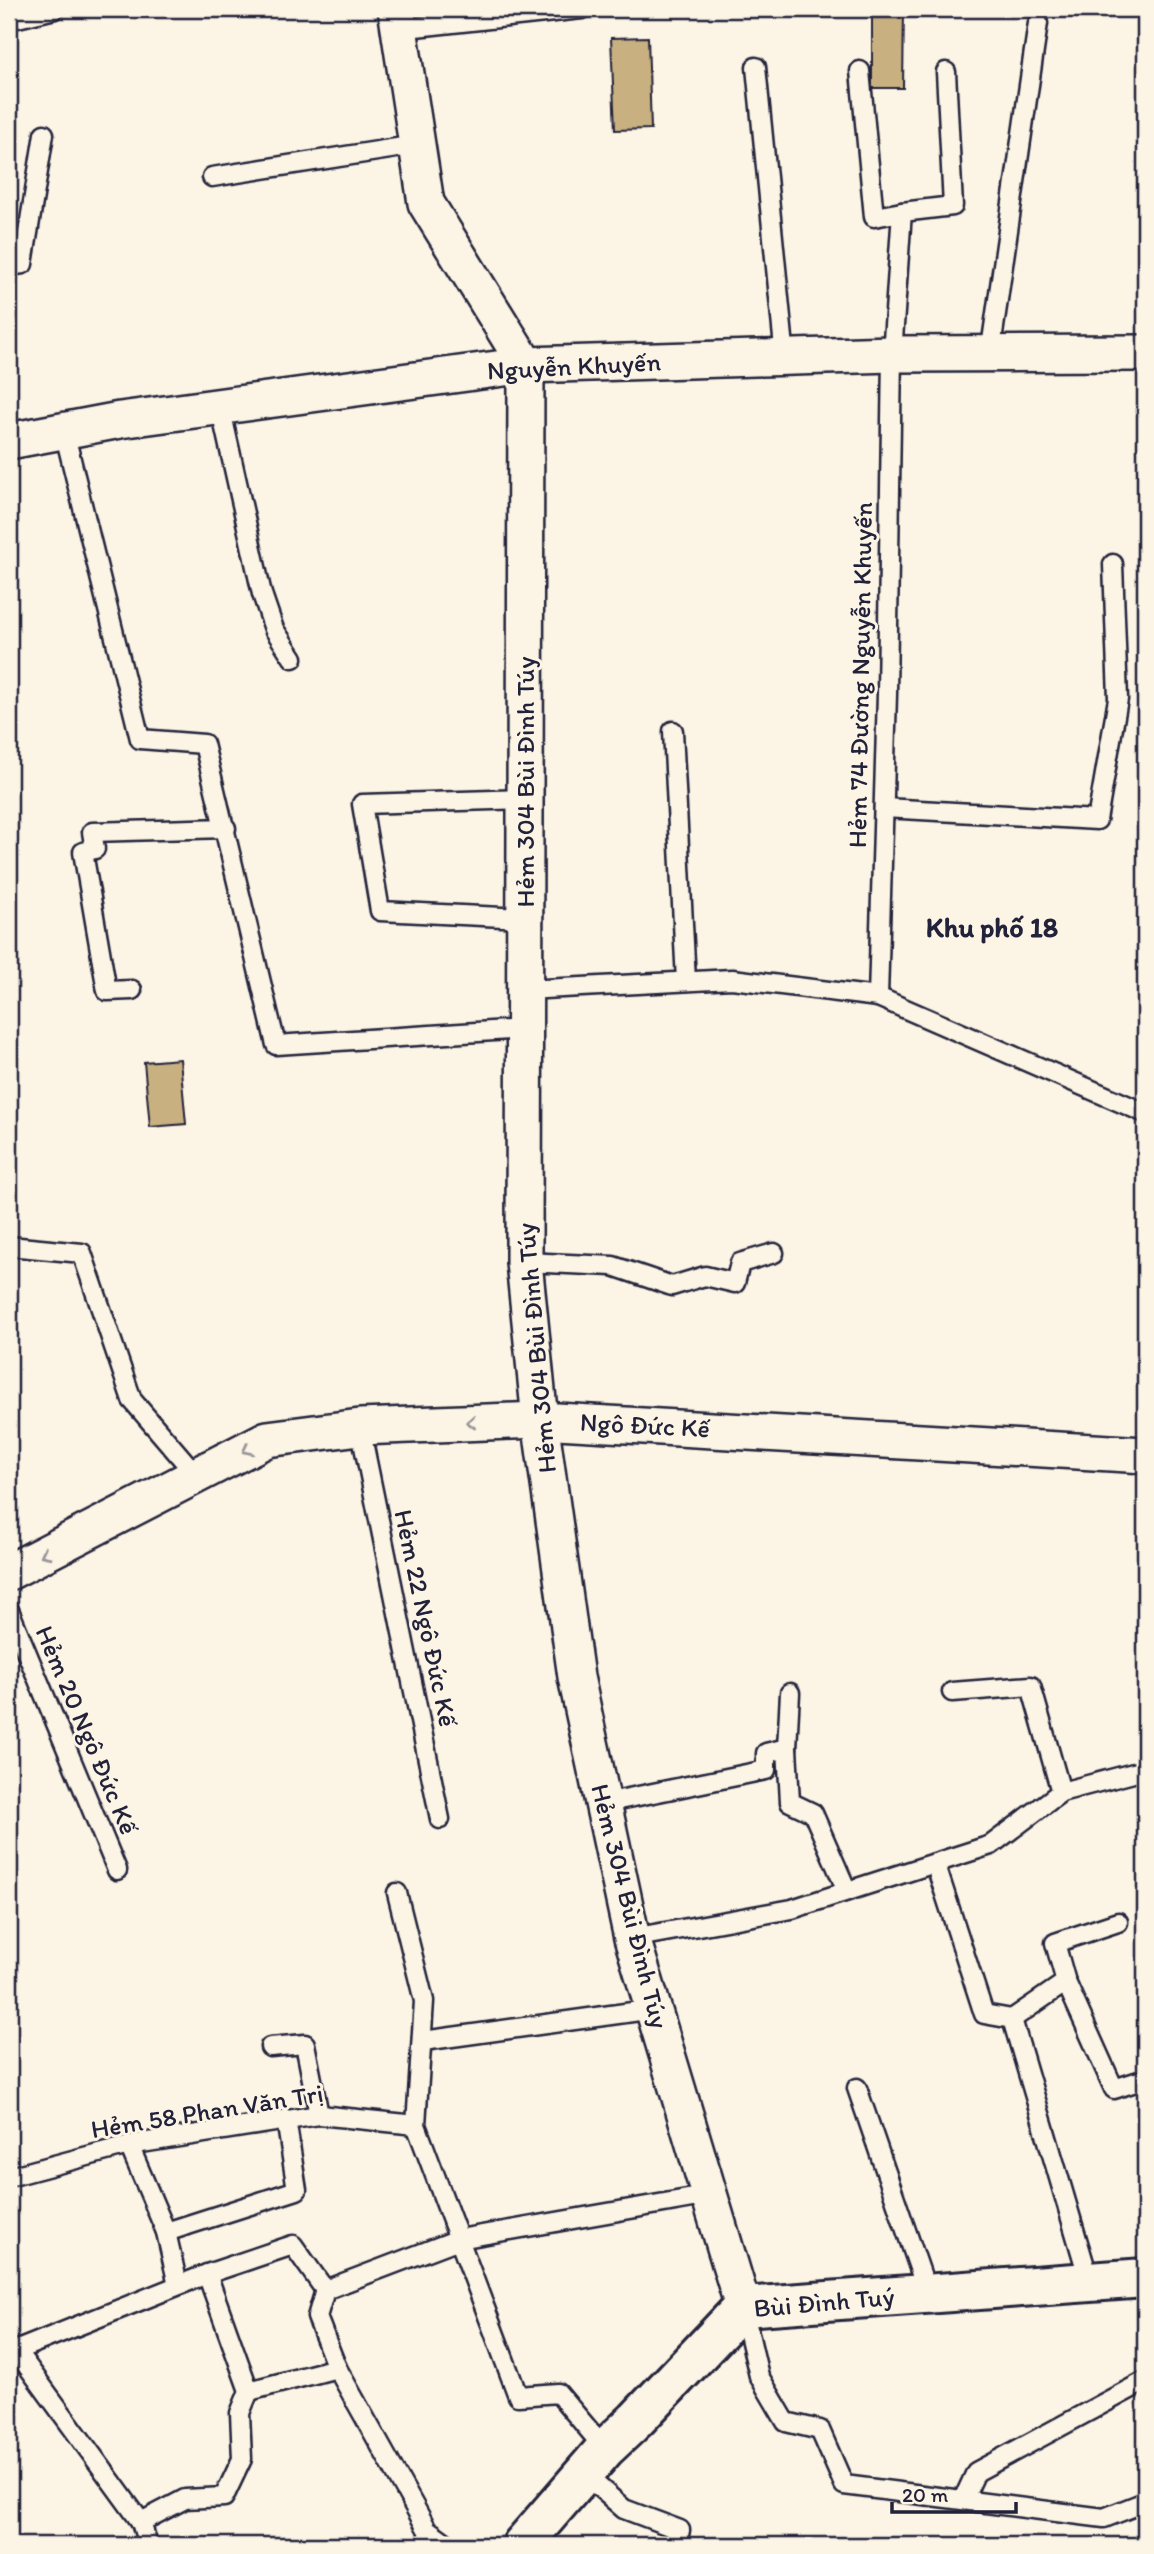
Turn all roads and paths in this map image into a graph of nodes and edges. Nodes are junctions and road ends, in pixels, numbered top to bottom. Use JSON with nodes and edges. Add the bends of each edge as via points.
{"nodes":[{"id":1,"x":55,"y":9,"type":"edge"},
{"id":2,"x":582,"y":9,"type":"edge"},
{"id":3,"x":554,"y":10,"type":"edge"},
{"id":4,"x":397,"y":19,"type":"edge"},
{"id":5,"x":9,"y":20,"type":"edge"},
{"id":6,"x":1038,"y":23,"type":"dead end"},
{"id":7,"x":755,"y":67,"type":"dead end"},
{"id":8,"x":860,"y":71,"type":"dead end"},
{"id":9,"x":946,"y":72,"type":"dead end"},
{"id":10,"x":44,"y":134,"type":"dead end"},
{"id":11,"x":416,"y":145,"type":"junction"},
{"id":12,"x":212,"y":177,"type":"dead end"},
{"id":13,"x":902,"y":212,"type":"junction"},
{"id":14,"x":9,"y":265,"type":"edge"},
{"id":15,"x":1145,"y":353,"type":"edge"},
{"id":16,"x":891,"y":354,"type":"junction"},
{"id":17,"x":990,"y":355,"type":"junction"},
{"id":18,"x":785,"y":358,"type":"junction"},
{"id":19,"x":526,"y":365,"type":"junction"},
{"id":20,"x":220,"y":406,"type":"junction"},
{"id":21,"x":64,"y":431,"type":"junction"},
{"id":22,"x":9,"y":442,"type":"edge"},
{"id":23,"x":1113,"y":564,"type":"dead end"},
{"id":24,"x":293,"y":658,"type":"dead end"},
{"id":25,"x":673,"y":731,"type":"dead end"},
{"id":26,"x":525,"y":800,"type":"junction"},
{"id":27,"x":884,"y":808,"type":"junction"},
{"id":28,"x":226,"y":828,"type":"junction"},
{"id":29,"x":525,"y":918,"type":"junction"},
{"id":30,"x":686,"y":981,"type":"junction"},
{"id":31,"x":132,"y":990,"type":"dead end"},
{"id":32,"x":525,"y":990,"type":"junction"},
{"id":33,"x":878,"y":997,"type":"junction"},
{"id":34,"x":524,"y":1029,"type":"junction"},
{"id":35,"x":1145,"y":1112,"type":"edge"},
{"id":36,"x":9,"y":1246,"type":"edge"},
{"id":37,"x":774,"y":1253,"type":"dead end"},
{"id":38,"x":524,"y":1262,"type":"junction"},
{"id":39,"x":540,"y":1420,"type":"junction"},
{"id":40,"x":360,"y":1427,"type":"junction"},
{"id":41,"x":1145,"y":1455,"type":"edge"},
{"id":42,"x":197,"y":1476,"type":"junction"},
{"id":43,"x":9,"y":1572,"type":"edge"},
{"id":44,"x":9,"y":1610,"type":"edge"},
{"id":45,"x":952,"y":1692,"type":"dead end"},
{"id":46,"x":790,"y":1693,"type":"dead end"},
{"id":47,"x":787,"y":1748,"type":"junction"},
{"id":48,"x":1145,"y":1770,"type":"edge"},
{"id":49,"x":1061,"y":1792,"type":"junction"},
{"id":50,"x":604,"y":1803,"type":"junction"},
{"id":51,"x":440,"y":1819,"type":"dead end"},
{"id":52,"x":935,"y":1863,"type":"junction"},
{"id":53,"x":117,"y":1870,"type":"dead end"},
{"id":54,"x":847,"y":1891,"type":"junction"},
{"id":55,"x":397,"y":1893,"type":"dead end"},
{"id":56,"x":1118,"y":1922,"type":"dead end"},
{"id":57,"x":632,"y":1938,"type":"junction"},
{"id":58,"x":1066,"y":1983,"type":"junction"},
{"id":59,"x":654,"y":2009,"type":"junction"},
{"id":60,"x":1012,"y":2019,"type":"junction"},
{"id":61,"x":423,"y":2041,"type":"junction"},
{"id":62,"x":270,"y":2048,"type":"dead end"},
{"id":63,"x":1145,"y":2079,"type":"edge"},
{"id":64,"x":857,"y":2088,"type":"dead end"},
{"id":65,"x":319,"y":2115,"type":"junction"},
{"id":66,"x":286,"y":2119,"type":"junction"},
{"id":67,"x":416,"y":2125,"type":"junction"},
{"id":68,"x":129,"y":2145,"type":"junction"},
{"id":69,"x":9,"y":2177,"type":"edge"},
{"id":70,"x":710,"y":2195,"type":"junction"},
{"id":71,"x":166,"y":2232,"type":"junction"},
{"id":72,"x":459,"y":2239,"type":"junction"},
{"id":73,"x":207,"y":2274,"type":"junction"},
{"id":74,"x":1145,"y":2278,"type":"edge"},
{"id":75,"x":1090,"y":2283,"type":"junction"},
{"id":76,"x":178,"y":2285,"type":"junction"},
{"id":77,"x":325,"y":2290,"type":"junction"},
{"id":78,"x":928,"y":2294,"type":"junction"},
{"id":79,"x":743,"y":2307,"type":"junction"},
{"id":80,"x":12,"y":2349,"type":"edge"},
{"id":81,"x":337,"y":2368,"type":"junction"},
{"id":82,"x":1145,"y":2381,"type":"edge"},
{"id":83,"x":249,"y":2391,"type":"junction"},
{"id":84,"x":594,"y":2461,"type":"junction"},
{"id":85,"x":963,"y":2500,"type":"junction"},
{"id":86,"x":1145,"y":2502,"type":"edge"},
{"id":87,"x":141,"y":2522,"type":"junction"},
{"id":88,"x":148,"y":2545,"type":"edge"},
{"id":89,"x":449,"y":2545,"type":"edge"},
{"id":90,"x":522,"y":2545,"type":"edge"},
{"id":91,"x":677,"y":2545,"type":"edge"}],
"edges":[{"from":1,"to":5,"type":"lane"},
{"from":2,"to":3,"type":"lane"},
{"from":3,"to":4,"type":"lane"},
{"from":4,"to":11,"type":"street"},
{"from":6,"to":17,"type":"lane"},
{"from":7,"to":18,"type":"lane"},
{"from":8,"to":13,"type":"lane","via":[[874,217]]},
{"from":9,"to":13,"type":"lane","via":[[953,206]]},
{"from":10,"to":14,"type":"lane","via":[[23,264]]},
{"from":11,"to":12,"type":"lane"},
{"from":11,"to":19,"type":"street","via":[[426,203]]},
{"from":13,"to":16,"type":"lane","name":"Hẻm 74 Đường Nguyễn Khuyến"},
{"from":15,"to":17,"type":"street","name":"Nguyễn Khuyến"},
{"from":16,"to":17,"type":"street","name":"Nguyễn Khuyến"},
{"from":16,"to":18,"type":"street","name":"Nguyễn Khuyến"},
{"from":16,"to":27,"type":"lane","name":"Hẻm 74 Đường Nguyễn Khuyến"},
{"from":18,"to":19,"type":"street","name":"Nguyễn Khuyến"},
{"from":19,"to":20,"type":"street","name":"Nguyễn Khuyến"},
{"from":19,"to":26,"type":"street","name":"Hẻm 304 Bùi Đình Túy"},
{"from":20,"to":21,"type":"street","name":"Nguyễn Khuyến"},
{"from":20,"to":24,"type":"lane","via":[[262,594],[274,629]]},
{"from":21,"to":22,"type":"street","name":"Nguyễn Khuyến"},
{"from":21,"to":28,"type":"lane","via":[[140,739],[204,744]]},
{"from":23,"to":27,"type":"lane","via":[[1118,699],[1097,820]]},
{"from":25,"to":30,"type":"lane"},
{"from":26,"to":29,"type":"street","name":"Hẻm 304 Bùi Đình Túy"},
{"from":26,"to":29,"type":"lane","via":[[362,804],[380,911]]},
{"from":27,"to":33,"type":"lane","name":"Hẻm 74 Đường Nguyễn Khuyến"},
{"from":28,"to":31,"type":"lane","via":[[92,832],[94,849],[83,852],[107,991]]},
{"from":28,"to":34,"type":"lane","via":[[276,1045]]},
{"from":29,"to":32,"type":"street","name":"Hẻm 304 Bùi Đình Túy"},
{"from":30,"to":32,"type":"lane"},
{"from":30,"to":33,"type":"lane","via":[[732,979]]},
{"from":32,"to":34,"type":"street","name":"Hẻm 304 Bùi Đình Túy"},
{"from":33,"to":35,"type":"lane"},
{"from":34,"to":38,"type":"street","name":"Hẻm 304 Bùi Đình Túy"},
{"from":36,"to":42,"type":"lane","via":[[82,1253],[132,1400]]},
{"from":37,"to":38,"type":"lane","via":[[740,1264],[735,1283],[705,1276],[672,1286],[613,1266]]},
{"from":38,"to":39,"type":"street","name":"Hẻm 304 Bùi Đình Túy"},
{"from":39,"to":40,"type":"street","name":"Ngô Đức Kế","one_way":true},
{"from":39,"to":41,"type":"street","name":"Ngô Đức Kế"},
{"from":39,"to":50,"type":"street","name":"Hẻm 304 Bùi Đình Túy","via":[[576,1677]]},
{"from":40,"to":42,"type":"street","name":"Ngô Đức Kế","one_way":true,"via":[[267,1439]]},
{"from":40,"to":51,"type":"lane","name":"Hẻm 22 Ngô Đức Kế"},
{"from":42,"to":43,"type":"street","name":"Ngô Đức Kế","one_way":true},
{"from":44,"to":53,"type":"lane","name":"Hẻm 20 Ngô Đức Kế"},
{"from":45,"to":49,"type":"lane","via":[[1031,1686]]},
{"from":46,"to":47,"type":"lane"},
{"from":47,"to":50,"type":"lane","via":[[766,1753],[766,1770]]},
{"from":47,"to":54,"type":"lane","via":[[790,1802],[813,1813]]},
{"from":48,"to":49,"type":"lane"},
{"from":49,"to":52,"type":"lane","via":[[991,1845]]},
{"from":50,"to":57,"type":"street","name":"Hẻm 304 Bùi Đình Túy"},
{"from":52,"to":54,"type":"lane"},
{"from":52,"to":60,"type":"lane","via":[[985,2014]]},
{"from":54,"to":57,"type":"lane","via":[[792,1909]]},
{"from":55,"to":61,"type":"lane","via":[[424,2001]]},
{"from":56,"to":58,"type":"lane","via":[[1055,1943]]},
{"from":57,"to":59,"type":"street","name":"Hẻm 304 Bùi Đình Túy"},
{"from":58,"to":60,"type":"lane"},
{"from":58,"to":63,"type":"lane","via":[[1114,2089]]},
{"from":59,"to":61,"type":"lane"},
{"from":59,"to":70,"type":"street","name":"Hẻm 304 Bùi Đình Túy"},
{"from":60,"to":75,"type":"lane"},
{"from":61,"to":67,"type":"lane"},
{"from":62,"to":65,"type":"lane","via":[[305,2044]]},
{"from":64,"to":78,"type":"lane"},
{"from":65,"to":66,"type":"lane","name":"Hẻm 58 Phan Văn Trị"},
{"from":65,"to":67,"type":"lane","name":"Hẻm 58 Phan Văn Trị"},
{"from":66,"to":68,"type":"lane","name":"Hẻm 58 Phan Văn Trị"},
{"from":66,"to":71,"type":"lane","via":[[297,2190]]},
{"from":67,"to":72,"type":"lane"},
{"from":68,"to":69,"type":"lane","name":"Hẻm 58 Phan Văn Trị"},
{"from":68,"to":71,"type":"lane"},
{"from":70,"to":72,"type":"lane"},
{"from":70,"to":79,"type":"street","name":"Hẻm 304 Bùi Đình Túy"},
{"from":71,"to":76,"type":"lane"},
{"from":72,"to":77,"type":"lane"},
{"from":72,"to":84,"type":"lane","via":[[518,2396],[558,2393]]},
{"from":73,"to":76,"type":"lane"},
{"from":73,"to":77,"type":"lane","via":[[293,2245]]},
{"from":73,"to":83,"type":"lane"},
{"from":74,"to":75,"type":"street","name":"Bùi Đình Tuý"},
{"from":75,"to":78,"type":"street","name":"Bùi Đình Tuý"},
{"from":76,"to":80,"type":"lane"},
{"from":77,"to":81,"type":"lane","via":[[317,2317]]},
{"from":78,"to":79,"type":"street","name":"Bùi Đình Tuý"},
{"from":79,"to":84,"type":"street","name":"Bùi Đình Tuý"},
{"from":79,"to":85,"type":"lane","via":[[759,2376],[786,2421],[820,2430],[844,2485]]},
{"from":80,"to":87,"type":"lane"},
{"from":81,"to":83,"type":"lane"},
{"from":81,"to":89,"type":"lane","via":[[427,2529]]},
{"from":82,"to":85,"type":"lane","via":[[976,2472]]},
{"from":83,"to":87,"type":"lane","via":[[240,2413],[242,2459],[224,2497],[186,2499]]},
{"from":84,"to":90,"type":"street","name":"Bùi Đình Tuý"},
{"from":84,"to":91,"type":"lane","via":[[624,2509],[680,2530]]},
{"from":85,"to":86,"type":"lane","via":[[1104,2518]]},
{"from":87,"to":88,"type":"lane"}]}
